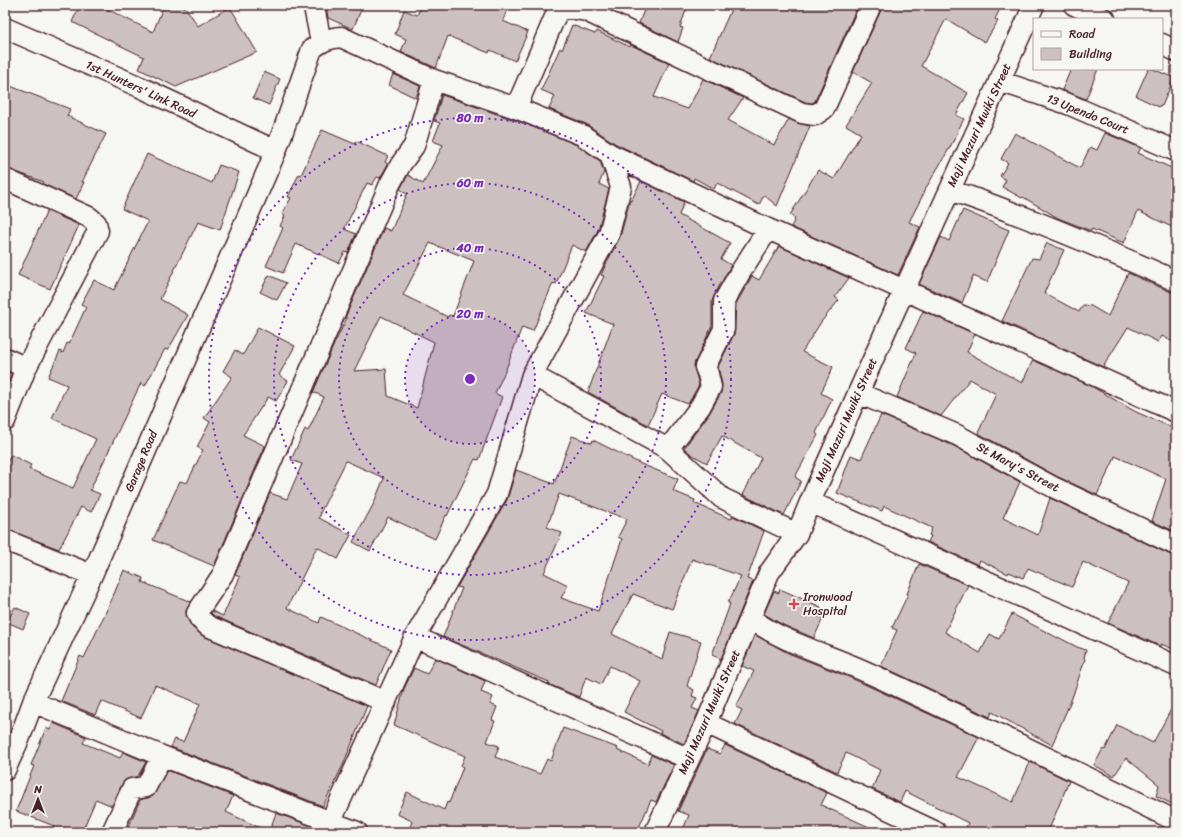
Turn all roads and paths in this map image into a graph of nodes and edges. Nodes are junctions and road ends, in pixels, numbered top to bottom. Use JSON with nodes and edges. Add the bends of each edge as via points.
{"nodes":[{"id":1,"x":315,"y":5,"type":"edge"},
{"id":2,"x":871,"y":5,"type":"edge"},
{"id":3,"x":1034,"y":5,"type":"edge"},
{"id":4,"x":1074,"y":5,"type":"edge"},
{"id":5,"x":553,"y":7,"type":"edge"},
{"id":6,"x":1104,"y":18,"type":"edge"},
{"id":7,"x":5,"y":28,"type":"edge"},
{"id":8,"x":321,"y":42,"type":"junction"},
{"id":9,"x":1163,"y":44,"type":"edge"},
{"id":10,"x":1176,"y":51,"type":"edge"},
{"id":11,"x":434,"y":80,"type":"junction"},
{"id":12,"x":999,"y":80,"type":"junction"},
{"id":13,"x":516,"y":108,"type":"junction"},
{"id":14,"x":276,"y":151,"type":"junction"},
{"id":15,"x":1176,"y":151,"type":"edge"},
{"id":16,"x":610,"y":154,"type":"junction"},
{"id":17,"x":5,"y":179,"type":"edge"},
{"id":18,"x":950,"y":190,"type":"junction"},
{"id":19,"x":768,"y":229,"type":"junction"},
{"id":20,"x":1176,"y":281,"type":"edge"},
{"id":21,"x":904,"y":291,"type":"junction"},
{"id":22,"x":5,"y":358,"type":"edge"},
{"id":23,"x":26,"y":368,"type":"junction"},
{"id":24,"x":532,"y":375,"type":"junction"},
{"id":25,"x":858,"y":393,"type":"junction"},
{"id":26,"x":1176,"y":412,"type":"edge"},
{"id":27,"x":5,"y":421,"type":"edge"},
{"id":28,"x":668,"y":449,"type":"junction"},
{"id":29,"x":810,"y":502,"type":"junction"},
{"id":30,"x":797,"y":534,"type":"junction"},
{"id":31,"x":5,"y":540,"type":"edge"},
{"id":32,"x":1176,"y":545,"type":"edge"},
{"id":33,"x":92,"y":575,"type":"junction"},
{"id":34,"x":750,"y":618,"type":"junction"},
{"id":35,"x":415,"y":637,"type":"junction"},
{"id":36,"x":1176,"y":666,"type":"edge"},
{"id":37,"x":33,"y":702,"type":"junction"},
{"id":38,"x":386,"y":702,"type":"junction"},
{"id":39,"x":706,"y":723,"type":"junction"},
{"id":40,"x":13,"y":733,"type":"edge"},
{"id":41,"x":162,"y":756,"type":"junction"},
{"id":42,"x":689,"y":759,"type":"junction"},
{"id":43,"x":5,"y":770,"type":"edge"},
{"id":44,"x":331,"y":821,"type":"junction"},
{"id":45,"x":1176,"y":821,"type":"edge"},
{"id":46,"x":112,"y":832,"type":"edge"},
{"id":47,"x":357,"y":832,"type":"edge"},
{"id":48,"x":655,"y":832,"type":"edge"},
{"id":49,"x":936,"y":832,"type":"edge"}],
"edges":[{"from":1,"to":8,"type":"street"},
{"from":2,"to":5,"type":"street","via":[[824,109],[815,115],[802,113],[586,11]]},
{"from":3,"to":12,"type":"street","name":"Maji Mazuri Mwiki Street"},
{"from":4,"to":6,"type":"street"},
{"from":5,"to":13,"type":"street"},
{"from":7,"to":14,"type":"street","name":"1st Hunters' Link Road","via":[[140,87]]},
{"from":8,"to":11,"type":"street","via":[[341,37]]},
{"from":8,"to":14,"type":"street","name":"Garage Road","via":[[312,49]]},
{"from":9,"to":10,"type":"street"},
{"from":11,"to":13,"type":"street"},
{"from":11,"to":38,"type":"street","via":[[414,146],[390,184],[223,574],[197,613],[208,626]]},
{"from":12,"to":15,"type":"street","name":"13 Upendo Court","via":[[1068,104]]},
{"from":12,"to":18,"type":"street","name":"Maji Mazuri Mwiki Street"},
{"from":13,"to":16,"type":"street","via":[[582,135]]},
{"from":14,"to":33,"type":"street","name":"Garage Road"},
{"from":16,"to":19,"type":"street"},
{"from":16,"to":24,"type":"street","via":[[621,188],[609,234]]},
{"from":17,"to":23,"type":"street","via":[[89,218],[96,223],[98,231]]},
{"from":18,"to":20,"type":"street","via":[[1054,229]]},
{"from":18,"to":21,"type":"street","name":"Maji Mazuri Mwiki Street"},
{"from":19,"to":21,"type":"street"},
{"from":19,"to":28,"type":"street","via":[[724,301],[724,329],[705,367],[711,387],[700,407]]},
{"from":21,"to":25,"type":"street","name":"Maji Mazuri Mwiki Street"},
{"from":21,"to":26,"type":"street"},
{"from":22,"to":23,"type":"street"},
{"from":23,"to":27,"type":"street"},
{"from":24,"to":28,"type":"street"},
{"from":24,"to":35,"type":"street","via":[[497,494]]},
{"from":25,"to":29,"type":"street","name":"Maji Mazuri Mwiki Street"},
{"from":25,"to":32,"type":"street","name":"St Mary's Street","via":[[957,435],[1053,487]]},
{"from":28,"to":30,"type":"street","via":[[722,498]]},
{"from":29,"to":30,"type":"street","name":"Maji Mazuri Mwiki Street"},
{"from":29,"to":36,"type":"street"},
{"from":30,"to":34,"type":"street","name":"Maji Mazuri Mwiki Street","via":[[769,573]]},
{"from":31,"to":33,"type":"street"},
{"from":33,"to":37,"type":"street","name":"Garage Road"},
{"from":34,"to":39,"type":"street","name":"Maji Mazuri Mwiki Street"},
{"from":34,"to":45,"type":"street","via":[[763,628],[869,673]]},
{"from":35,"to":38,"type":"street"},
{"from":35,"to":42,"type":"street"},
{"from":37,"to":40,"type":"street","name":"Garage Road"},
{"from":37,"to":41,"type":"street"},
{"from":38,"to":44,"type":"street"},
{"from":39,"to":42,"type":"street","name":"Maji Mazuri Mwiki Street"},
{"from":39,"to":49,"type":"street"},
{"from":40,"to":43,"type":"street","name":"Garage Road"},
{"from":41,"to":44,"type":"street"},
{"from":41,"to":46,"type":"street","via":[[146,787],[132,789]]},
{"from":42,"to":48,"type":"street","name":"Maji Mazuri Mwiki Street"},
{"from":44,"to":47,"type":"street"}]}
